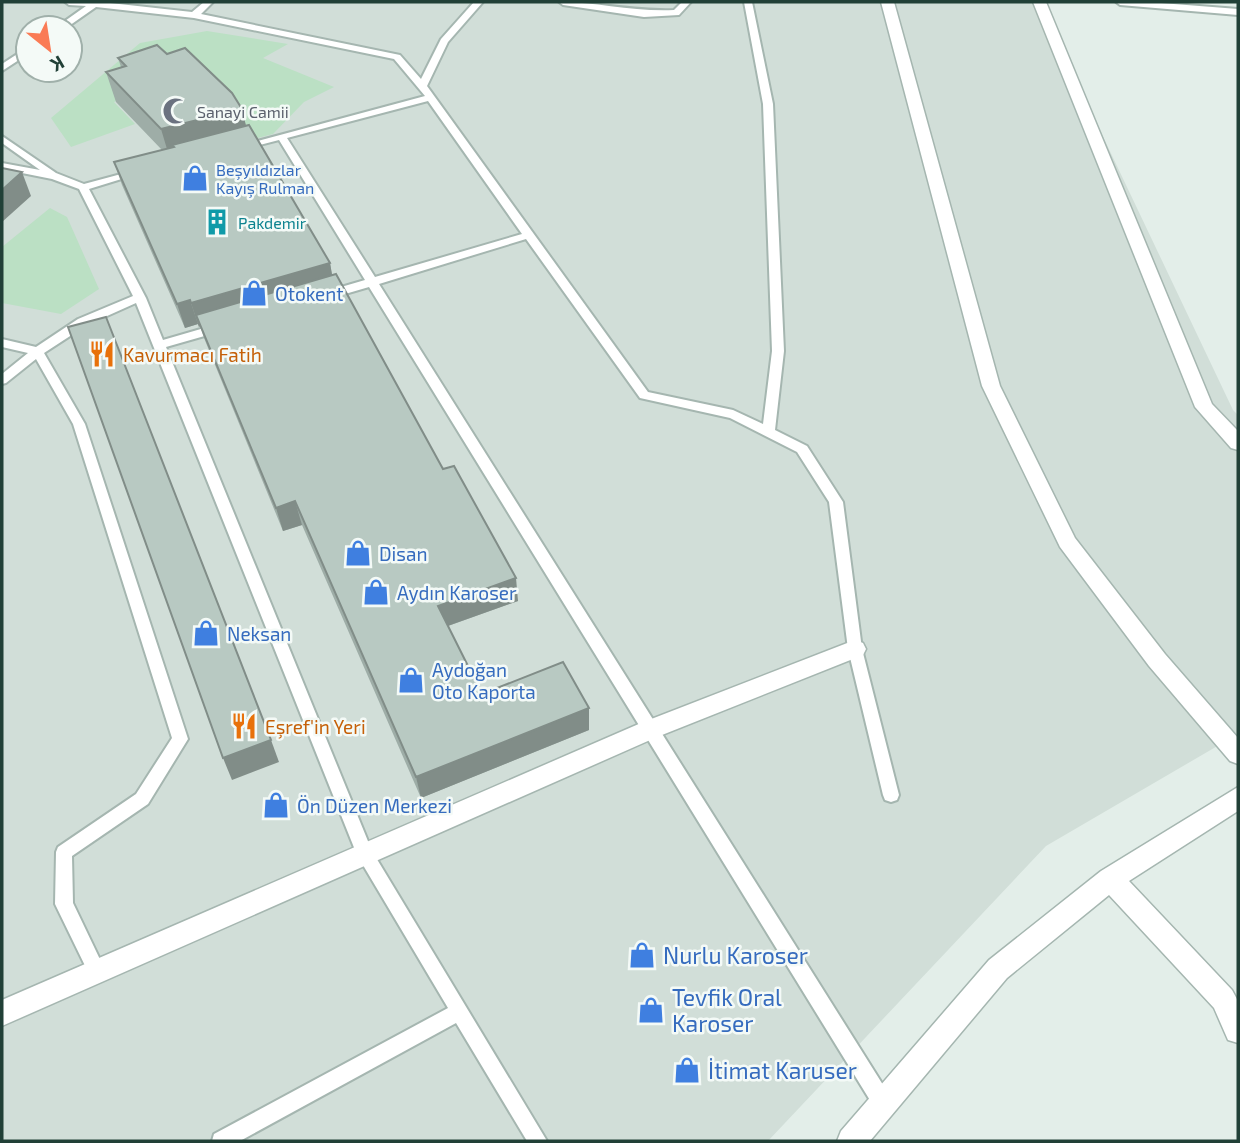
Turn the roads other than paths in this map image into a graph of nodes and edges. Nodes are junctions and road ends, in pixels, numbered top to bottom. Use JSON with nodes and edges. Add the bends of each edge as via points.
{"nodes":[{"id":1,"x":69,"y":2,"type":"edge"},
{"id":2,"x":209,"y":2,"type":"edge"},
{"id":3,"x":479,"y":2,"type":"edge"},
{"id":4,"x":563,"y":2,"type":"edge"},
{"id":5,"x":687,"y":2,"type":"edge"},
{"id":6,"x":748,"y":2,"type":"edge"},
{"id":7,"x":887,"y":2,"type":"edge"},
{"id":8,"x":1039,"y":2,"type":"edge"},
{"id":9,"x":1120,"y":2,"type":"edge"},
{"id":10,"x":95,"y":4,"type":"edge"},
{"id":11,"x":1238,"y":12,"type":"edge"},
{"id":12,"x":194,"y":15,"type":"junction"},
{"id":13,"x":422,"y":86,"type":"junction"},
{"id":14,"x":430,"y":98,"type":"junction"},
{"id":15,"x":281,"y":136,"type":"junction"},
{"id":16,"x":2,"y":139,"type":"edge"},
{"id":17,"x":228,"y":150,"type":"edge"},
{"id":18,"x":2,"y":166,"type":"edge"},
{"id":19,"x":149,"y":170,"type":"edge"},
{"id":20,"x":55,"y":176,"type":"junction"},
{"id":21,"x":83,"y":187,"type":"junction"},
{"id":22,"x":529,"y":234,"type":"junction"},
{"id":23,"x":371,"y":282,"type":"junction"},
{"id":24,"x":140,"y":298,"type":"junction"},
{"id":25,"x":318,"y":298,"type":"edge"},
{"id":26,"x":225,"y":326,"type":"edge"},
{"id":27,"x":2,"y":343,"type":"edge"},
{"id":28,"x":159,"y":345,"type":"junction"},
{"id":29,"x":37,"y":351,"type":"junction"},
{"id":30,"x":2,"y":380,"type":"edge"},
{"id":31,"x":768,"y":432,"type":"junction"},
{"id":32,"x":1238,"y":443,"type":"edge"},
{"id":33,"x":855,"y":649,"type":"junction"},
{"id":34,"x":649,"y":730,"type":"junction"},
{"id":35,"x":1238,"y":754,"type":"edge"},
{"id":36,"x":891,"y":795,"type":"dead end"},
{"id":37,"x":1238,"y":797,"type":"edge"},
{"id":38,"x":365,"y":855,"type":"junction"},
{"id":39,"x":1110,"y":879,"type":"junction"},
{"id":40,"x":97,"y":972,"type":"junction"},
{"id":41,"x":460,"y":1012,"type":"junction"},
{"id":42,"x":2,"y":1013,"type":"edge"},
{"id":43,"x":1238,"y":1030,"type":"edge"},
{"id":44,"x":883,"y":1103,"type":"junction"},
{"id":45,"x":221,"y":1141,"type":"edge"},
{"id":46,"x":538,"y":1141,"type":"edge"},
{"id":47,"x":850,"y":1141,"type":"edge"}],
"edges":[{"from":1,"to":10,"type":"lane"},
{"from":2,"to":12,"type":"lane"},
{"from":3,"to":13,"type":"lane","via":[[444,41]]},
{"from":4,"to":5,"type":"lane","via":[[644,14],[676,13]]},
{"from":6,"to":31,"type":"lane","via":[[768,104],[778,351]]},
{"from":7,"to":35,"type":"street","via":[[991,386],[1067,542],[1157,660]]},
{"from":8,"to":32,"type":"street","via":[[1204,407]]},
{"from":9,"to":11,"type":"lane"},
{"from":10,"to":12,"type":"lane"},
{"from":12,"to":13,"type":"lane","via":[[397,57]]},
{"from":13,"to":14,"type":"lane"},
{"from":14,"to":15,"type":"lane"},
{"from":14,"to":22,"type":"lane"},
{"from":15,"to":17,"type":"lane"},
{"from":15,"to":23,"type":"lane"},
{"from":16,"to":20,"type":"lane"},
{"from":18,"to":20,"type":"lane"},
{"from":19,"to":21,"type":"lane"},
{"from":20,"to":21,"type":"lane"},
{"from":21,"to":24,"type":"lane"},
{"from":22,"to":23,"type":"lane"},
{"from":22,"to":31,"type":"lane","via":[[644,395],[733,414]]},
{"from":23,"to":25,"type":"lane"},
{"from":23,"to":34,"type":"lane"},
{"from":24,"to":28,"type":"lane"},
{"from":24,"to":29,"type":"lane","via":[[95,314]]},
{"from":26,"to":28,"type":"lane"},
{"from":27,"to":29,"type":"lane"},
{"from":28,"to":38,"type":"lane"},
{"from":29,"to":30,"type":"lane"},
{"from":29,"to":40,"type":"lane","via":[[79,424],[180,739],[142,799],[64,852],[64,904]]},
{"from":31,"to":33,"type":"lane","via":[[802,449],[836,502]]},
{"from":33,"to":34,"type":"street"},
{"from":33,"to":36,"type":"lane"},
{"from":34,"to":38,"type":"street"},
{"from":34,"to":44,"type":"lane"},
{"from":37,"to":39,"type":"street"},
{"from":38,"to":40,"type":"street"},
{"from":38,"to":41,"type":"lane"},
{"from":39,"to":43,"type":"street","via":[[1223,999]]},
{"from":39,"to":44,"type":"street","via":[[998,969]]},
{"from":40,"to":42,"type":"street"},
{"from":41,"to":45,"type":"lane"},
{"from":41,"to":46,"type":"lane"},
{"from":44,"to":47,"type":"street"}]}
